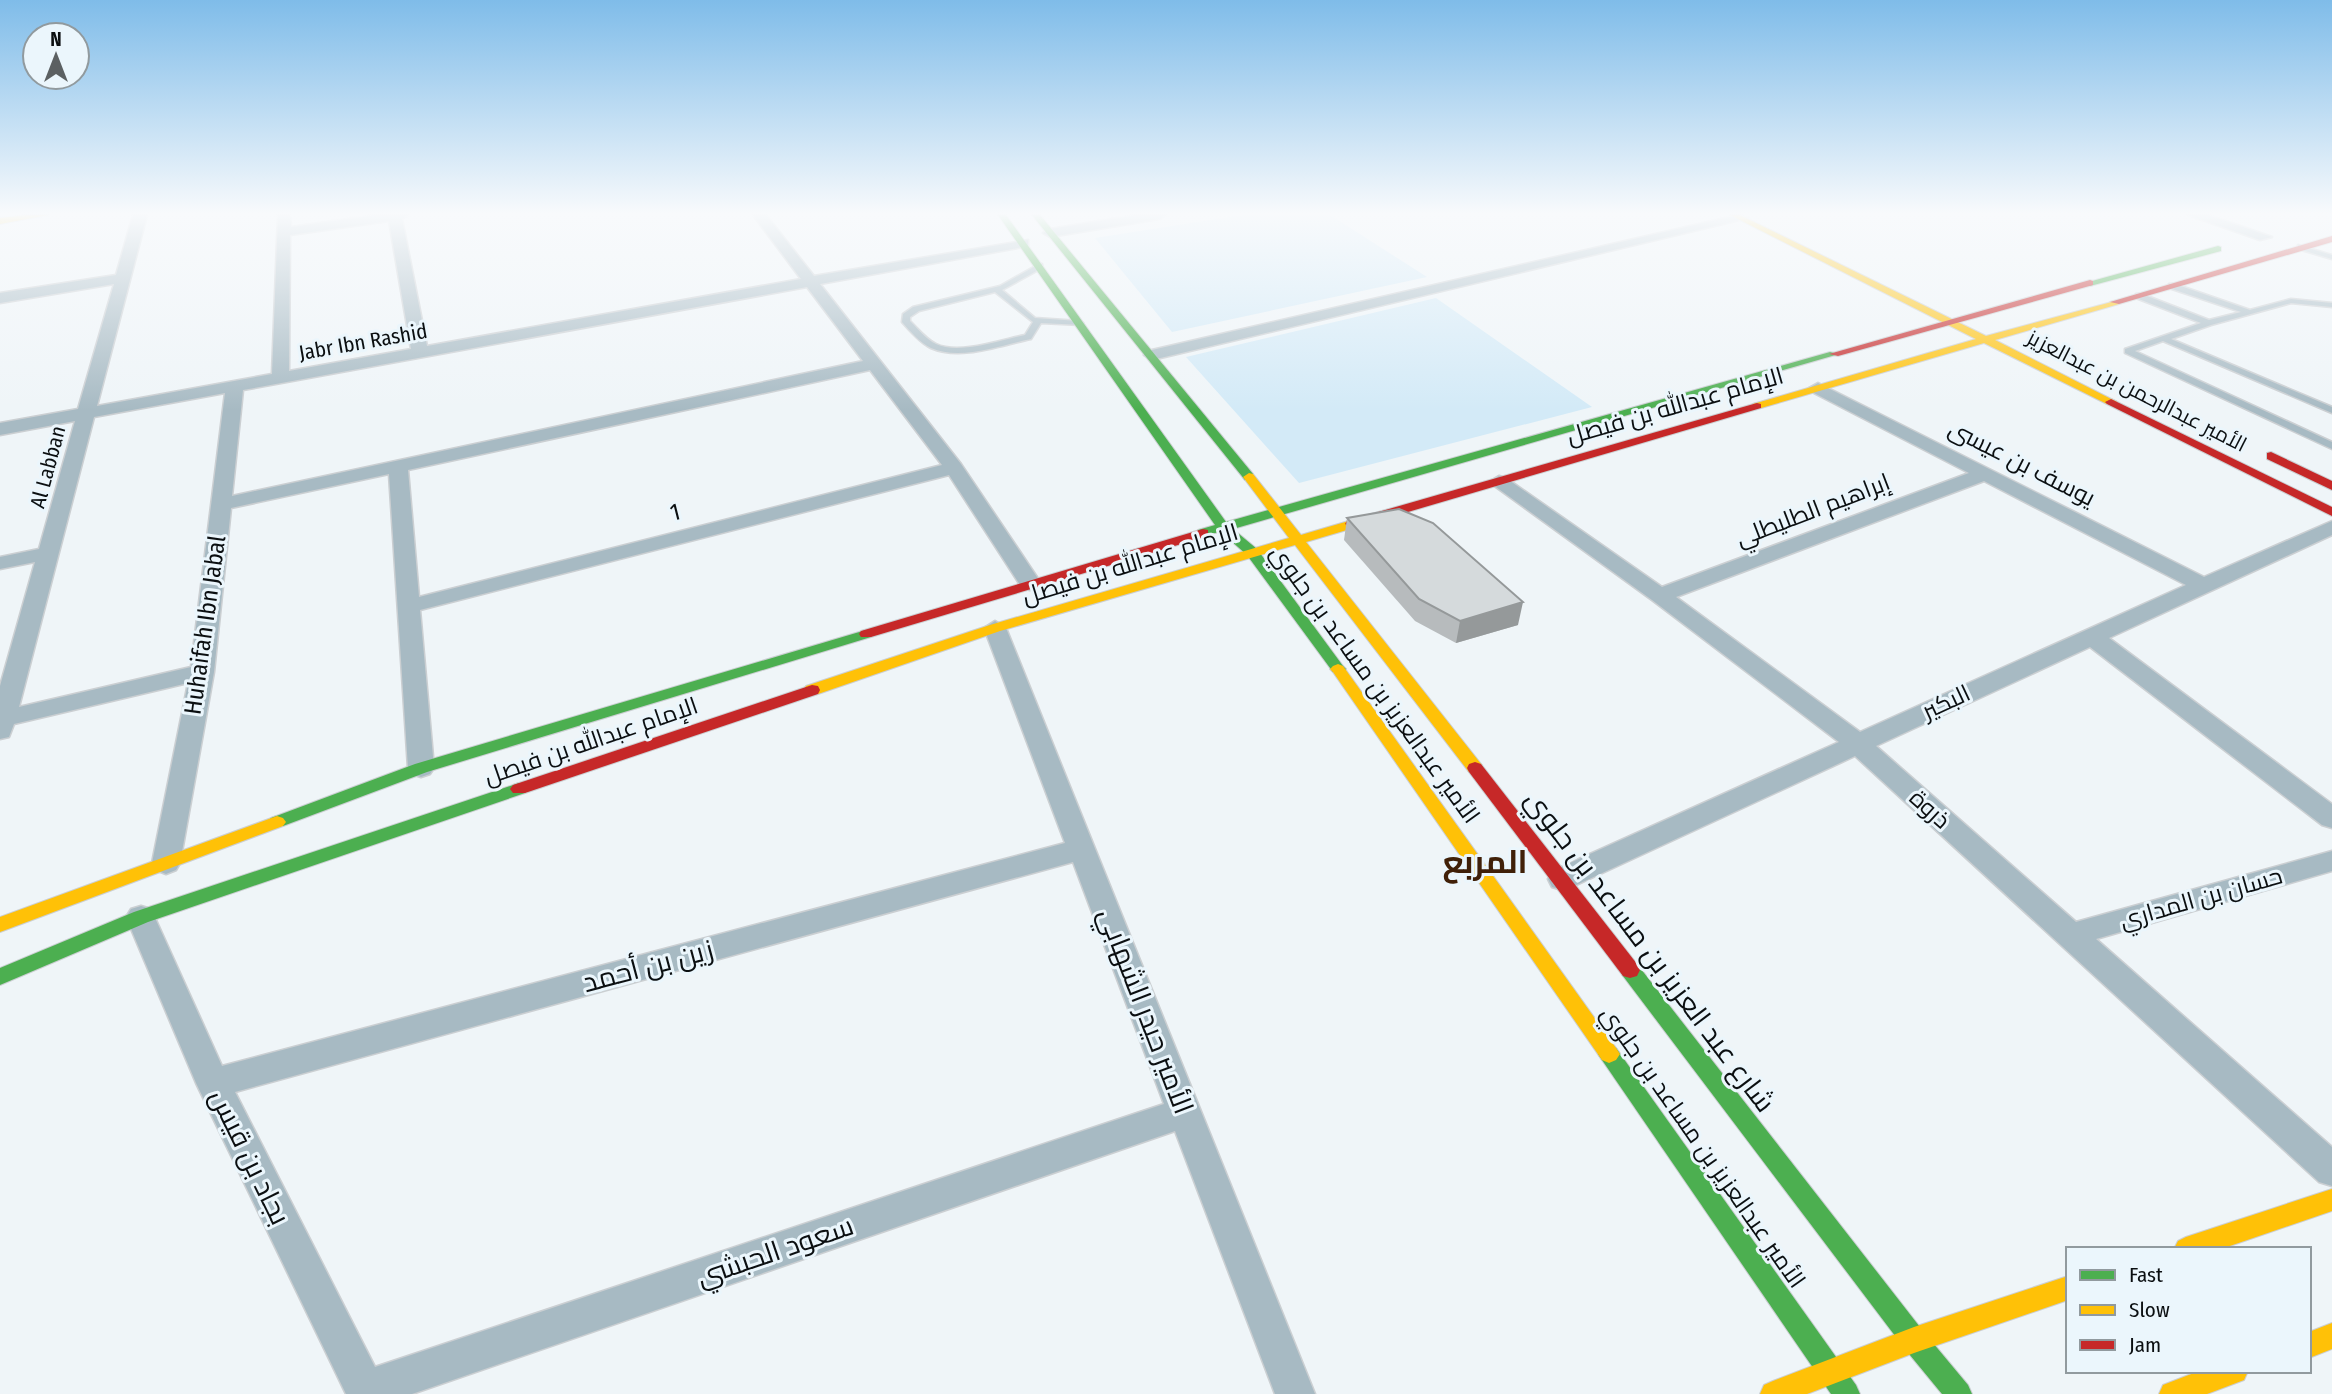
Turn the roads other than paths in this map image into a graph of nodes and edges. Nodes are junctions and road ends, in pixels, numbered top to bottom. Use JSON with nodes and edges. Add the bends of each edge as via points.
{"nodes":[{"id":1,"x":110,"y":280,"type":"edge"},
{"id":2,"x":122,"y":280,"type":"edge"},
{"id":3,"x":282,"y":280,"type":"edge"},
{"id":4,"x":408,"y":280,"type":"edge"},
{"id":5,"x":821,"y":280,"type":"edge"},
{"id":6,"x":1018,"y":280,"type":"edge"},
{"id":7,"x":1049,"y":280,"type":"edge"},
{"id":8,"x":1090,"y":280,"type":"edge"},
{"id":9,"x":1468,"y":280,"type":"edge"},
{"id":10,"x":1867,"y":280,"type":"edge"},
{"id":11,"x":2102,"y":280,"type":"edge"},
{"id":12,"x":2192,"y":280,"type":"edge"},
{"id":13,"x":810,"y":282,"type":"junction"},
{"id":14,"x":2172,"y":286,"type":"junction"},
{"id":15,"x":996,"y":289,"type":"junction"},
{"id":16,"x":2139,"y":296,"type":"junction"},
{"id":17,"x":0,"y":298,"type":"edge"},
{"id":18,"x":1954,"y":302,"type":"dead end"},
{"id":19,"x":2332,"y":305,"type":"edge"},
{"id":20,"x":2250,"y":312,"type":"junction"},
{"id":21,"x":1978,"y":313,"type":"junction"},
{"id":22,"x":1038,"y":321,"type":"junction"},
{"id":23,"x":1950,"y":321,"type":"junction"},
{"id":24,"x":1079,"y":323,"type":"junction"},
{"id":25,"x":2208,"y":323,"type":"junction"},
{"id":26,"x":2016,"y":332,"type":"junction"},
{"id":27,"x":2162,"y":338,"type":"junction"},
{"id":28,"x":1989,"y":340,"type":"junction"},
{"id":29,"x":2041,"y":344,"type":"dead end"},
{"id":30,"x":419,"y":353,"type":"junction"},
{"id":31,"x":1153,"y":355,"type":"junction"},
{"id":32,"x":873,"y":363,"type":"junction"},
{"id":33,"x":280,"y":378,"type":"junction"},
{"id":34,"x":235,"y":386,"type":"junction"},
{"id":35,"x":1818,"y":388,"type":"junction"},
{"id":36,"x":1692,"y":395,"type":"junction"},
{"id":37,"x":2332,"y":410,"type":"edge"},
{"id":38,"x":87,"y":413,"type":"junction"},
{"id":39,"x":1730,"y":414,"type":"junction"},
{"id":40,"x":1605,"y":419,"type":"junction"},
{"id":41,"x":0,"y":429,"type":"edge"},
{"id":42,"x":1644,"y":439,"type":"junction"},
{"id":43,"x":2332,"y":446,"type":"edge"},
{"id":44,"x":2259,"y":450,"type":"dead end"},
{"id":45,"x":398,"y":466,"type":"junction"},
{"id":46,"x":954,"y":468,"type":"junction"},
{"id":47,"x":1986,"y":473,"type":"junction"},
{"id":48,"x":1499,"y":482,"type":"junction"},
{"id":49,"x":2332,"y":486,"type":"edge"},
{"id":50,"x":221,"y":504,"type":"junction"},
{"id":51,"x":2332,"y":512,"type":"edge"},
{"id":52,"x":1276,"y":514,"type":"junction"},
{"id":53,"x":1223,"y":527,"type":"junction"},
{"id":54,"x":2332,"y":527,"type":"edge"},
{"id":55,"x":1300,"y":540,"type":"junction"},
{"id":56,"x":49,"y":552,"type":"junction"},
{"id":57,"x":1252,"y":552,"type":"junction"},
{"id":58,"x":0,"y":563,"type":"edge"},
{"id":59,"x":1030,"y":583,"type":"junction"},
{"id":60,"x":2202,"y":585,"type":"junction"},
{"id":61,"x":1660,"y":596,"type":"junction"},
{"id":62,"x":410,"y":606,"type":"junction"},
{"id":63,"x":995,"y":628,"type":"junction"},
{"id":64,"x":2091,"y":636,"type":"junction"},
{"id":65,"x":202,"y":672,"type":"junction"},
{"id":66,"x":2,"y":725,"type":"edge"},
{"id":67,"x":1857,"y":743,"type":"junction"},
{"id":68,"x":421,"y":768,"type":"junction"},
{"id":69,"x":2332,"y":818,"type":"edge"},
{"id":70,"x":1083,"y":849,"type":"junction"},
{"id":71,"x":2332,"y":861,"type":"edge"},
{"id":72,"x":166,"y":863,"type":"junction"},
{"id":73,"x":1562,"y":879,"type":"junction"},
{"id":74,"x":141,"y":917,"type":"junction"},
{"id":75,"x":0,"y":925,"type":"edge"},
{"id":76,"x":2070,"y":935,"type":"junction"},
{"id":77,"x":0,"y":977,"type":"edge"},
{"id":78,"x":213,"y":1083,"type":"junction"},
{"id":79,"x":1185,"y":1112,"type":"junction"},
{"id":80,"x":2332,"y":1170,"type":"edge"},
{"id":81,"x":2332,"y":1200,"type":"edge"},
{"id":82,"x":2192,"y":1247,"type":"edge"},
{"id":83,"x":2066,"y":1289,"type":"edge"},
{"id":84,"x":2332,"y":1336,"type":"edge"},
{"id":85,"x":1914,"y":1340,"type":"junction"},
{"id":86,"x":2311,"y":1344,"type":"edge"},
{"id":87,"x":1832,"y":1372,"type":"junction"},
{"id":88,"x":2230,"y":1373,"type":"edge"},
{"id":89,"x":366,"y":1392,"type":"edge"},
{"id":90,"x":1295,"y":1394,"type":"edge"},
{"id":91,"x":1773,"y":1394,"type":"edge"},
{"id":92,"x":1847,"y":1394,"type":"edge"},
{"id":93,"x":1959,"y":1394,"type":"edge"},
{"id":94,"x":2172,"y":1394,"type":"edge"}],
"edges":[{"from":1,"to":17,"type":"street"},
{"from":2,"to":38,"type":"street","name":"Al Labban"},
{"from":3,"to":33,"type":"street"},
{"from":4,"to":30,"type":"street"},
{"from":5,"to":13,"type":"street","name":"Jabr Ibn Rashid"},
{"from":6,"to":15,"type":"lane"},
{"from":7,"to":24,"type":"street","name":"الأمير عبدالعزيز بن مساعد بن جلوي"},
{"from":8,"to":31,"type":"street","name":"الأمير عبدالعزيز بن مساعد بن جلوي"},
{"from":9,"to":31,"type":"street"},
{"from":10,"to":23,"type":"street","name":"الأمير عبدالرحمن بن عبدالعزيز"},
{"from":11,"to":21,"type":"street","name":"الإمام عبدالله بن فيصل"},
{"from":12,"to":14,"type":"street","name":"الإمام عبدالله بن فيصل"},
{"from":13,"to":30,"type":"street","name":"Jabr Ibn Rashid"},
{"from":13,"to":32,"type":"street"},
{"from":14,"to":16,"type":"street","name":"الإمام عبدالله بن فيصل"},
{"from":14,"to":20,"type":"lane"},
{"from":15,"to":22,"type":"lane"},
{"from":15,"to":22,"type":"lane","via":[[916,309],[908,313],[906,322],[937,348],[954,349],[1028,337]]},
{"from":16,"to":25,"type":"lane"},
{"from":16,"to":26,"type":"street","name":"الإمام عبدالله بن فيصل"},
{"from":18,"to":21,"type":"street","name":"الأمير عبدالرحمن بن عبدالعزيز"},
{"from":19,"to":20,"type":"lane","via":[[2291,301]]},
{"from":20,"to":25,"type":"lane"},
{"from":21,"to":23,"type":"street","name":"الإمام عبدالله بن فيصل"},
{"from":21,"to":26,"type":"street","name":"الأمير عبدالرحمن بن عبدالعزيز"},
{"from":22,"to":24,"type":"lane"},
{"from":23,"to":28,"type":"street","name":"الأمير عبدالرحمن بن عبدالعزيز"},
{"from":23,"to":36,"type":"street","name":"الإمام عبدالله بن فيصل"},
{"from":24,"to":53,"type":"street","name":"الأمير عبدالعزيز بن مساعد بن جلوي"},
{"from":25,"to":27,"type":"lane"},
{"from":26,"to":28,"type":"street","name":"الإمام عبدالله بن فيصل"},
{"from":26,"to":29,"type":"street","name":"الأمير عبدالرحمن بن عبدالعزيز"},
{"from":27,"to":37,"type":"lane"},
{"from":27,"to":43,"type":"lane","via":[[2128,351]]},
{"from":28,"to":35,"type":"street","name":"الإمام عبدالله بن فيصل"},
{"from":28,"to":51,"type":"street","name":"الأمير عبدالرحمن بن عبدالعزيز"},
{"from":30,"to":33,"type":"street","name":"Jabr Ibn Rashid"},
{"from":31,"to":52,"type":"street","name":"الأمير عبدالعزيز بن مساعد بن جلوي"},
{"from":32,"to":45,"type":"street"},
{"from":32,"to":46,"type":"street"},
{"from":33,"to":34,"type":"street","name":"Jabr Ibn Rashid"},
{"from":34,"to":38,"type":"street","name":"Jabr Ibn Rashid"},
{"from":34,"to":50,"type":"street","name":"Huhaifah Ibn Jabal"},
{"from":35,"to":39,"type":"street","name":"الإمام عبدالله بن فيصل"},
{"from":35,"to":47,"type":"street","name":"يوسف بن عيسى"},
{"from":36,"to":39,"type":"street","via":[[1682,401],[1691,411],[1710,416]]},
{"from":36,"to":40,"type":"street","name":"الإمام عبدالله بن فيصل"},
{"from":38,"to":41,"type":"street","name":"Jabr Ibn Rashid"},
{"from":38,"to":56,"type":"street","name":"Al Labban"},
{"from":39,"to":42,"type":"street","name":"الإمام عبدالله بن فيصل"},
{"from":40,"to":42,"type":"street","via":[[1644,423],[1651,433]]},
{"from":40,"to":52,"type":"street","name":"الإمام عبدالله بن فيصل"},
{"from":42,"to":48,"type":"street","name":"الإمام عبدالله بن فيصل"},
{"from":44,"to":49,"type":"street","name":"الأمير عبدالرحمن بن عبدالعزيز"},
{"from":45,"to":50,"type":"street"},
{"from":45,"to":62,"type":"street"},
{"from":46,"to":59,"type":"street"},
{"from":46,"to":62,"type":"street","name":"1"},
{"from":47,"to":60,"type":"street","name":"يوسف بن عيسى"},
{"from":47,"to":61,"type":"street","name":"إبراهيم الطليطلي"},
{"from":48,"to":55,"type":"street","name":"الإمام عبدالله بن فيصل"},
{"from":48,"to":61,"type":"street","name":"ذروة"},
{"from":50,"to":65,"type":"street","name":"Huhaifah Ibn Jabal"},
{"from":52,"to":53,"type":"street","name":"الإمام عبدالله بن فيصل"},
{"from":52,"to":55,"type":"street","name":"الأمير عبدالعزيز بن مساعد بن جلوي"},
{"from":53,"to":57,"type":"street","name":"الأمير عبدالعزيز بن مساعد بن جلوي"},
{"from":53,"to":59,"type":"street","name":"الإمام عبدالله بن فيصل"},
{"from":54,"to":60,"type":"street","name":"البكير"},
{"from":55,"to":57,"type":"street","name":"الإمام عبدالله بن فيصل"},
{"from":55,"to":73,"type":"street","name":"شارع عبد العزيز بن مساعد بن جلوي"},
{"from":56,"to":58,"type":"street"},
{"from":56,"to":66,"type":"street","name":"Al Labban"},
{"from":57,"to":63,"type":"street","name":"الإمام عبدالله بن فيصل"},
{"from":57,"to":87,"type":"street","name":"الأمير عبدالعزيز بن مساعد بن جلوي","via":[[1413,772]]},
{"from":59,"to":68,"type":"street","name":"الإمام عبدالله بن فيصل"},
{"from":60,"to":64,"type":"street","name":"البكير"},
{"from":61,"to":67,"type":"street","name":"ذروة"},
{"from":62,"to":68,"type":"street"},
{"from":63,"to":70,"type":"street","name":"الأمير حيدر الشهابي"},
{"from":63,"to":74,"type":"street","name":"الإمام عبدالله بن فيصل"},
{"from":64,"to":67,"type":"street","name":"البكير"},
{"from":64,"to":69,"type":"street"},
{"from":65,"to":66,"type":"street"},
{"from":65,"to":72,"type":"street","name":"Huhaifah Ibn Jabal"},
{"from":67,"to":73,"type":"street","name":"البكير"},
{"from":67,"to":76,"type":"street","name":"ذروة"},
{"from":68,"to":72,"type":"street","name":"الإمام عبدالله بن فيصل"},
{"from":70,"to":78,"type":"street","name":"زين بن أحمد"},
{"from":70,"to":79,"type":"street","name":"الأمير حيدر الشهابي"},
{"from":71,"to":76,"type":"street","name":"حسان بن المداري"},
{"from":72,"to":75,"type":"street","name":"الإمام عبدالله بن فيصل"},
{"from":73,"to":85,"type":"street","name":"شارع عبد العزيز بن مساعد بن جلوي"},
{"from":74,"to":77,"type":"street","name":"الإمام عبدالله بن فيصل"},
{"from":74,"to":78,"type":"street","name":"بجاد بن قيس"},
{"from":76,"to":80,"type":"street","name":"ذروة"},
{"from":78,"to":89,"type":"street","name":"بجاد بن قيس"},
{"from":79,"to":89,"type":"street","name":"سعود الحبشي"},
{"from":79,"to":90,"type":"street","name":"الأمير حيدر الشهابي"},
{"from":81,"to":82,"type":"street"},
{"from":83,"to":85,"type":"street"},
{"from":84,"to":86,"type":"street"},
{"from":85,"to":87,"type":"street"},
{"from":85,"to":93,"type":"street","name":"شارع عبد العزيز بن مساعد بن جلوي"},
{"from":87,"to":91,"type":"street"},
{"from":87,"to":92,"type":"street","name":"الأمير عبدالعزيز بن مساعد بن جلوي"},
{"from":88,"to":94,"type":"street"}]}
